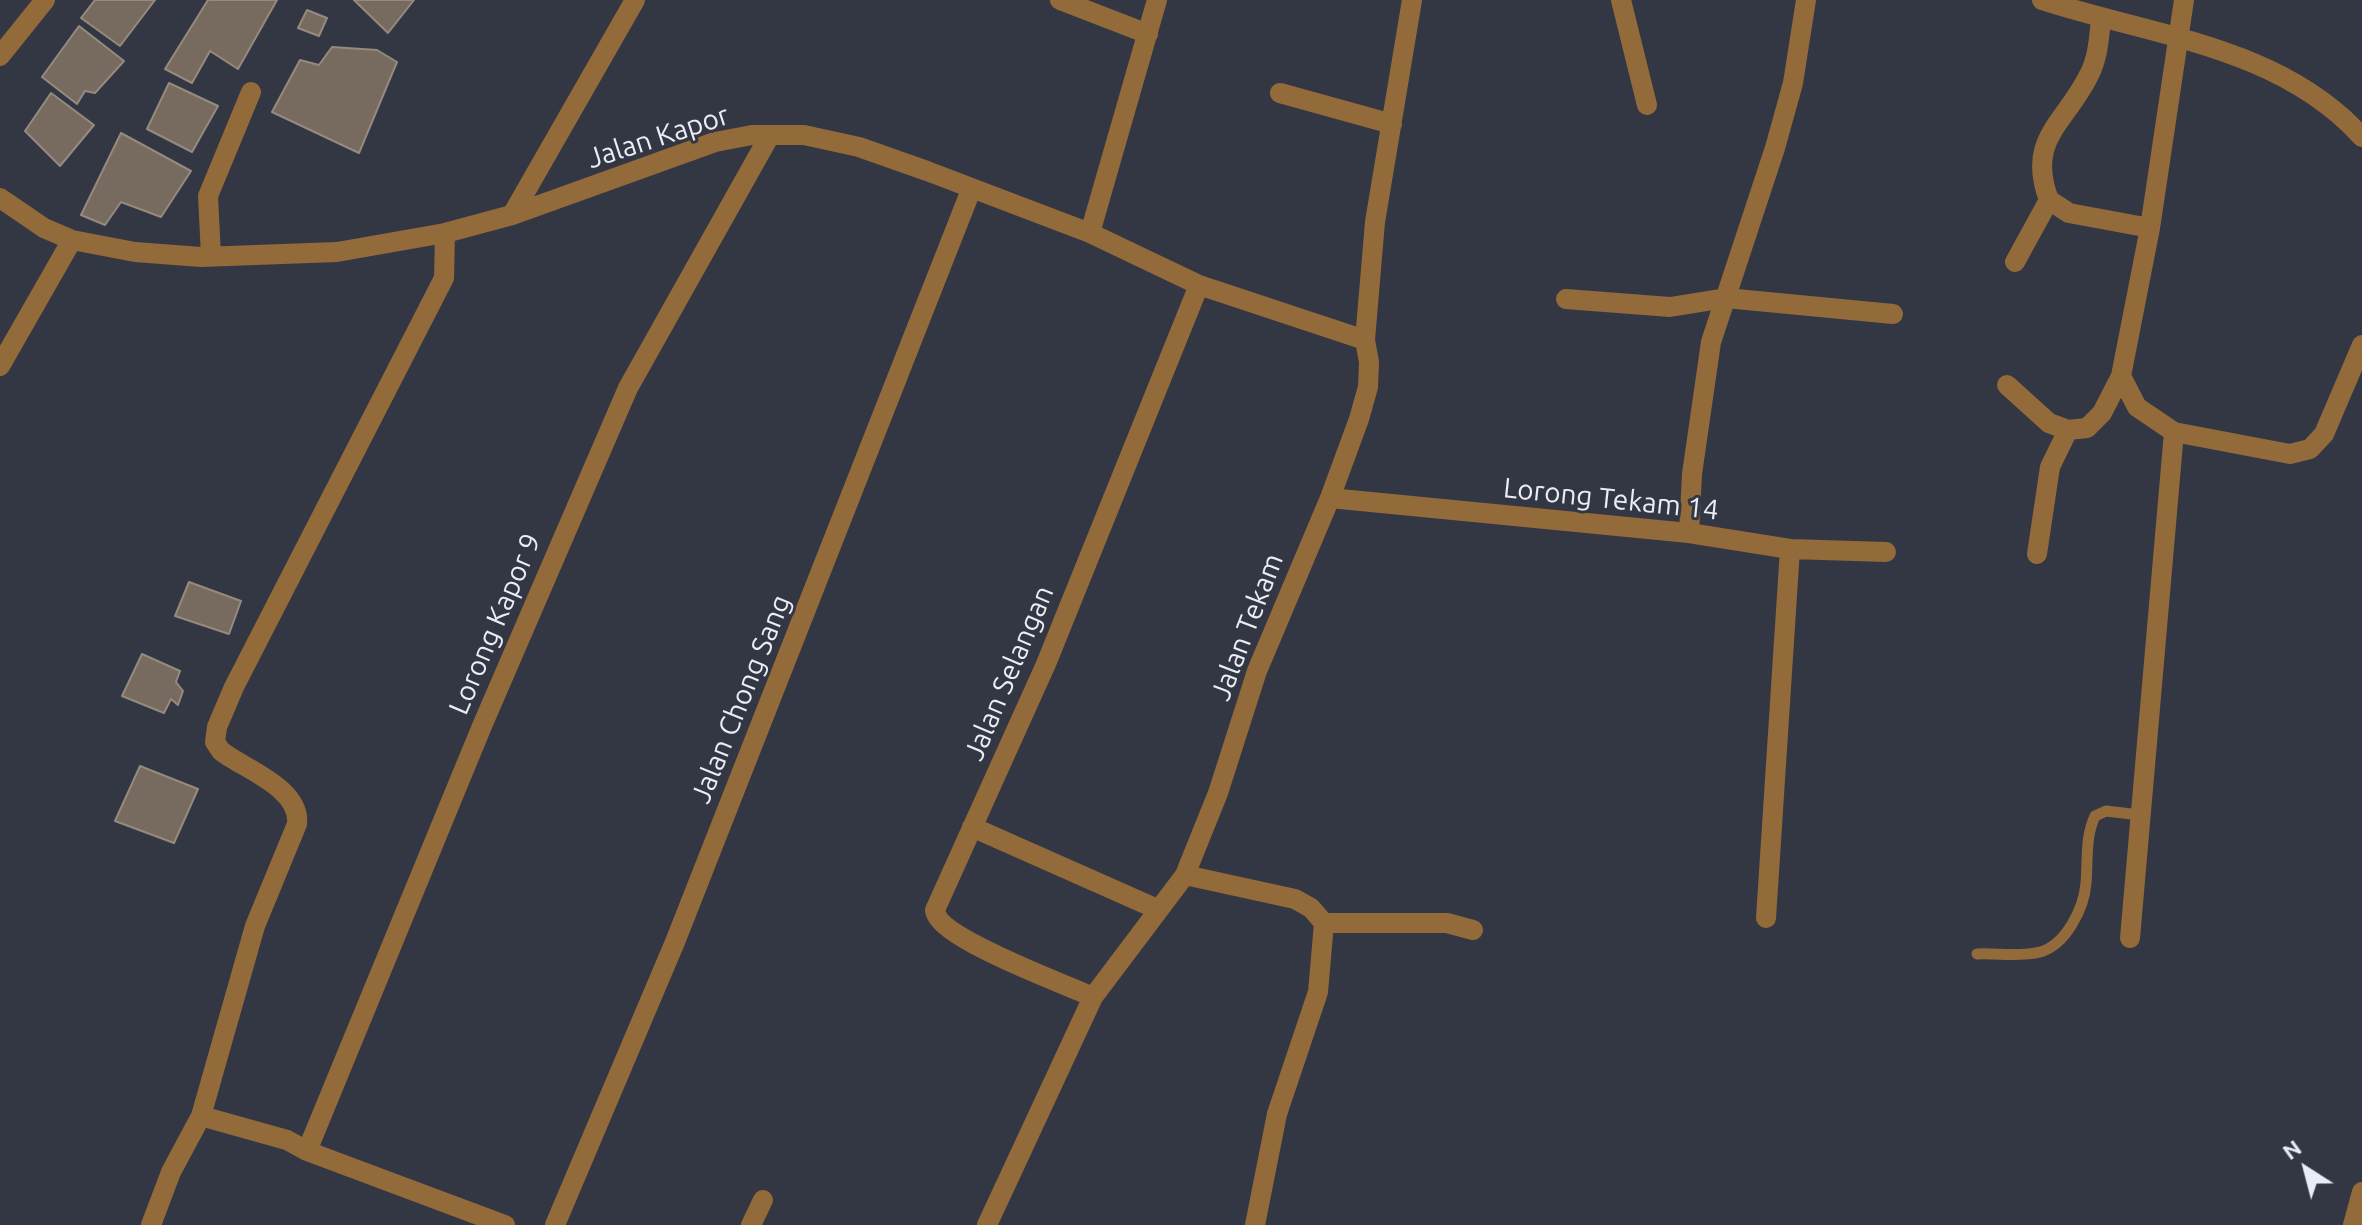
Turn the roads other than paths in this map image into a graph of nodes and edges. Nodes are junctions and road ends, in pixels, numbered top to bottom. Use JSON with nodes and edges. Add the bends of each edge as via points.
{"nodes":[{"id":1,"x":45,"y":0,"type":"edge"},
{"id":2,"x":635,"y":0,"type":"edge"},
{"id":3,"x":1060,"y":0,"type":"edge"},
{"id":4,"x":1157,"y":0,"type":"edge"},
{"id":5,"x":1412,"y":0,"type":"edge"},
{"id":6,"x":1621,"y":0,"type":"edge"},
{"id":7,"x":1806,"y":0,"type":"edge"},
{"id":8,"x":2042,"y":0,"type":"edge"},
{"id":9,"x":2184,"y":0,"type":"edge"},
{"id":10,"x":2101,"y":19,"type":"junction"},
{"id":11,"x":1148,"y":34,"type":"junction"},
{"id":12,"x":2178,"y":37,"type":"junction"},
{"id":13,"x":0,"y":56,"type":"edge"},
{"id":14,"x":251,"y":92,"type":"dead end"},
{"id":15,"x":1280,"y":93,"type":"dead end"},
{"id":16,"x":1647,"y":105,"type":"dead end"},
{"id":17,"x":1392,"y":124,"type":"junction"},
{"id":18,"x":770,"y":135,"type":"junction"},
{"id":19,"x":2362,"y":137,"type":"edge"},
{"id":20,"x":971,"y":190,"type":"junction"},
{"id":21,"x":0,"y":198,"type":"edge"},
{"id":22,"x":2049,"y":200,"type":"junction"},
{"id":23,"x":512,"y":215,"type":"junction"},
{"id":24,"x":2150,"y":228,"type":"junction"},
{"id":25,"x":445,"y":233,"type":"junction"},
{"id":26,"x":1090,"y":233,"type":"junction"},
{"id":27,"x":72,"y":240,"type":"junction"},
{"id":28,"x":211,"y":256,"type":"junction"},
{"id":29,"x":2015,"y":262,"type":"dead end"},
{"id":30,"x":1199,"y":285,"type":"junction"},
{"id":31,"x":1726,"y":298,"type":"junction"},
{"id":32,"x":1566,"y":299,"type":"dead end"},
{"id":33,"x":1893,"y":314,"type":"dead end"},
{"id":34,"x":1365,"y":340,"type":"junction"},
{"id":35,"x":2362,"y":345,"type":"edge"},
{"id":36,"x":0,"y":366,"type":"edge"},
{"id":37,"x":2121,"y":376,"type":"junction"},
{"id":38,"x":2007,"y":385,"type":"dead end"},
{"id":39,"x":2068,"y":430,"type":"junction"},
{"id":40,"x":2174,"y":432,"type":"junction"},
{"id":41,"x":1330,"y":498,"type":"junction"},
{"id":42,"x":1689,"y":533,"type":"junction"},
{"id":43,"x":1790,"y":549,"type":"junction"},
{"id":44,"x":1886,"y":552,"type":"dead end"},
{"id":45,"x":2037,"y":554,"type":"dead end"},
{"id":46,"x":2140,"y":815,"type":"junction"},
{"id":47,"x":972,"y":827,"type":"junction"},
{"id":48,"x":1185,"y":875,"type":"junction"},
{"id":49,"x":1157,"y":909,"type":"junction"},
{"id":50,"x":1766,"y":918,"type":"dead end"},
{"id":51,"x":1324,"y":923,"type":"junction"},
{"id":52,"x":1473,"y":930,"type":"dead end"},
{"id":53,"x":2130,"y":938,"type":"dead end"},
{"id":54,"x":1977,"y":954,"type":"dead end"},
{"id":55,"x":1093,"y":997,"type":"junction"},
{"id":56,"x":201,"y":1116,"type":"junction"},
{"id":57,"x":307,"y":1151,"type":"junction"},
{"id":58,"x":2362,"y":1192,"type":"edge"},
{"id":59,"x":763,"y":1200,"type":"dead end"},
{"id":60,"x":151,"y":1225,"type":"edge"},
{"id":61,"x":505,"y":1225,"type":"edge"},
{"id":62,"x":555,"y":1225,"type":"edge"},
{"id":63,"x":751,"y":1225,"type":"edge"},
{"id":64,"x":987,"y":1225,"type":"edge"},
{"id":65,"x":1255,"y":1225,"type":"edge"},
{"id":66,"x":2353,"y":1225,"type":"edge"}],
"edges":[{"from":1,"to":13,"type":"street"},
{"from":2,"to":23,"type":"street"},
{"from":3,"to":11,"type":"street"},
{"from":4,"to":11,"type":"street"},
{"from":5,"to":17,"type":"street","name":"Jalan Tekam"},
{"from":6,"to":16,"type":"street"},
{"from":7,"to":31,"type":"street","via":[[1793,83]]},
{"from":8,"to":10,"type":"street"},
{"from":9,"to":12,"type":"street"},
{"from":10,"to":12,"type":"street"},
{"from":10,"to":22,"type":"street","via":[[2090,75],[2042,154],[2041,180]]},
{"from":11,"to":26,"type":"street"},
{"from":12,"to":19,"type":"street","via":[[2220,48],[2303,88],[2340,113]]},
{"from":12,"to":24,"type":"street"},
{"from":14,"to":28,"type":"street","via":[[208,196]]},
{"from":15,"to":17,"type":"street"},
{"from":17,"to":34,"type":"street","name":"Jalan Tekam","via":[[1375,222]]},
{"from":18,"to":20,"type":"street","name":"Jalan Kapor","via":[[804,135],[859,147]]},
{"from":18,"to":23,"type":"street","name":"Jalan Kapor","via":[[715,142]]},
{"from":18,"to":57,"type":"street","name":"Lorong Kapor 9","via":[[628,388]]},
{"from":20,"to":26,"type":"street","name":"Jalan Kapor"},
{"from":20,"to":62,"type":"street","name":"Jalan Chong Sang","via":[[675,942]]},
{"from":21,"to":27,"type":"street","name":"Jalan Kapor"},
{"from":22,"to":24,"type":"street","via":[[2069,213]]},
{"from":22,"to":29,"type":"street"},
{"from":23,"to":25,"type":"street","name":"Jalan Kapor"},
{"from":24,"to":37,"type":"street"},
{"from":25,"to":28,"type":"street","name":"Jalan Kapor","via":[[337,252]]},
{"from":25,"to":56,"type":"street","via":[[444,278],[217,727],[215,742],[221,751],[284,793],[298,814],[255,926]]},
{"from":26,"to":30,"type":"street","name":"Jalan Kapor"},
{"from":27,"to":28,"type":"street","name":"Jalan Kapor","via":[[135,252]]},
{"from":27,"to":36,"type":"street"},
{"from":30,"to":34,"type":"street","name":"Jalan Kapor"},
{"from":30,"to":47,"type":"street","name":"Jalan Selangan","via":[[1046,664]]},
{"from":31,"to":32,"type":"street","via":[[1670,307]]},
{"from":31,"to":33,"type":"street"},
{"from":31,"to":42,"type":"street","via":[[1711,342]]},
{"from":34,"to":41,"type":"street","name":"Jalan Tekam","via":[[1368,387]]},
{"from":35,"to":40,"type":"street","via":[[2324,434],[2310,449],[2290,454]]},
{"from":37,"to":39,"type":"street","via":[[2102,413],[2087,428]]},
{"from":37,"to":40,"type":"street","via":[[2137,407]]},
{"from":38,"to":39,"type":"street","via":[[2049,423]]},
{"from":39,"to":45,"type":"street","via":[[2050,467]]},
{"from":40,"to":46,"type":"street"},
{"from":41,"to":42,"type":"street","name":"Lorong Tekam 14"},
{"from":41,"to":48,"type":"street","name":"Jalan Tekam","via":[[1257,671]]},
{"from":42,"to":43,"type":"street","name":"Lorong Tekam 14"},
{"from":43,"to":44,"type":"street","name":"Lorong Tekam 14"},
{"from":43,"to":50,"type":"street"},
{"from":46,"to":53,"type":"street"},
{"from":46,"to":54,"type":"lane","via":[[2106,811],[2095,816],[2089,829],[2086,888],[2070,929],[2052,945],[2040,952]]},
{"from":47,"to":49,"type":"street"},
{"from":47,"to":55,"type":"street","name":"Jalan Selangan","via":[[939,896],[936,918],[960,938]]},
{"from":48,"to":49,"type":"street","name":"Jalan Tekam"},
{"from":48,"to":51,"type":"street","via":[[1295,899]]},
{"from":49,"to":55,"type":"street","name":"Jalan Tekam"},
{"from":51,"to":52,"type":"street","via":[[1447,923]]},
{"from":51,"to":65,"type":"street","via":[[1318,992],[1277,1114]]},
{"from":55,"to":64,"type":"street","name":"Jalan Tekam"},
{"from":56,"to":57,"type":"street","via":[[287,1140]]},
{"from":56,"to":60,"type":"street"},
{"from":57,"to":61,"type":"street"},
{"from":58,"to":66,"type":"street"},
{"from":59,"to":63,"type":"street"}]}
